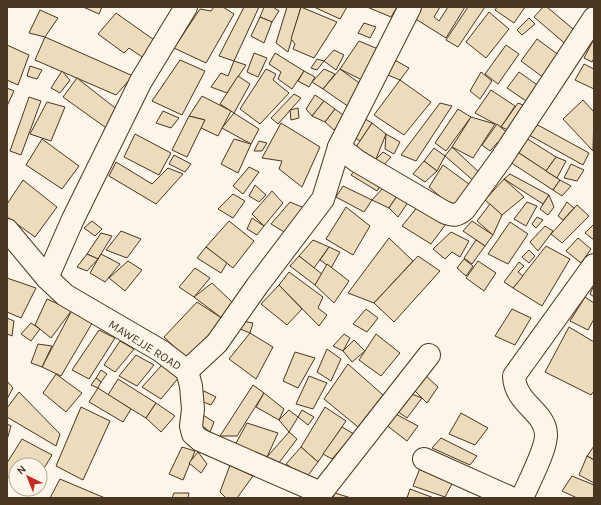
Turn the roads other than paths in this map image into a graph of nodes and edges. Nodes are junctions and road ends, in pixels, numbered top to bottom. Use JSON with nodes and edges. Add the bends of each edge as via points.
{"nodes":[{"id":1,"x":186,"y":7,"type":"edge"},
{"id":2,"x":410,"y":7,"type":"edge"},
{"id":3,"x":594,"y":18,"type":"edge"},
{"id":4,"x":340,"y":147,"type":"junction"},
{"id":5,"x":7,"y":230,"type":"edge"},
{"id":6,"x":594,"y":265,"type":"edge"},
{"id":7,"x":47,"y":278,"type":"junction"},
{"id":8,"x":429,"y":355,"type":"dead end"},
{"id":9,"x":187,"y":371,"type":"junction"},
{"id":10,"x":424,"y":459,"type":"dead end"},
{"id":11,"x":318,"y":495,"type":"edge"},
{"id":12,"x":511,"y":498,"type":"edge"},
{"id":13,"x":522,"y":498,"type":"edge"}],
"edges":[{"from":1,"to":7,"type":"street","via":[[141,81]]},
{"from":2,"to":4,"type":"street"},
{"from":3,"to":4,"type":"street","via":[[502,159],[458,215],[444,212],[357,161]]},
{"from":4,"to":9,"type":"street","via":[[322,199],[306,224],[257,286],[217,343]]},
{"from":5,"to":7,"type":"street","name":"MAWEJJE ROAD"},
{"from":6,"to":13,"type":"street","via":[[514,376],[517,393],[541,420],[546,436]]},
{"from":7,"to":9,"type":"street","name":"MAWEJJE ROAD","via":[[65,295],[161,351]]},
{"from":8,"to":11,"type":"street"},
{"from":9,"to":11,"type":"street","name":"MAWEJJE ROAD","via":[[191,386],[193,434],[200,440]]},
{"from":10,"to":12,"type":"street"}]}
